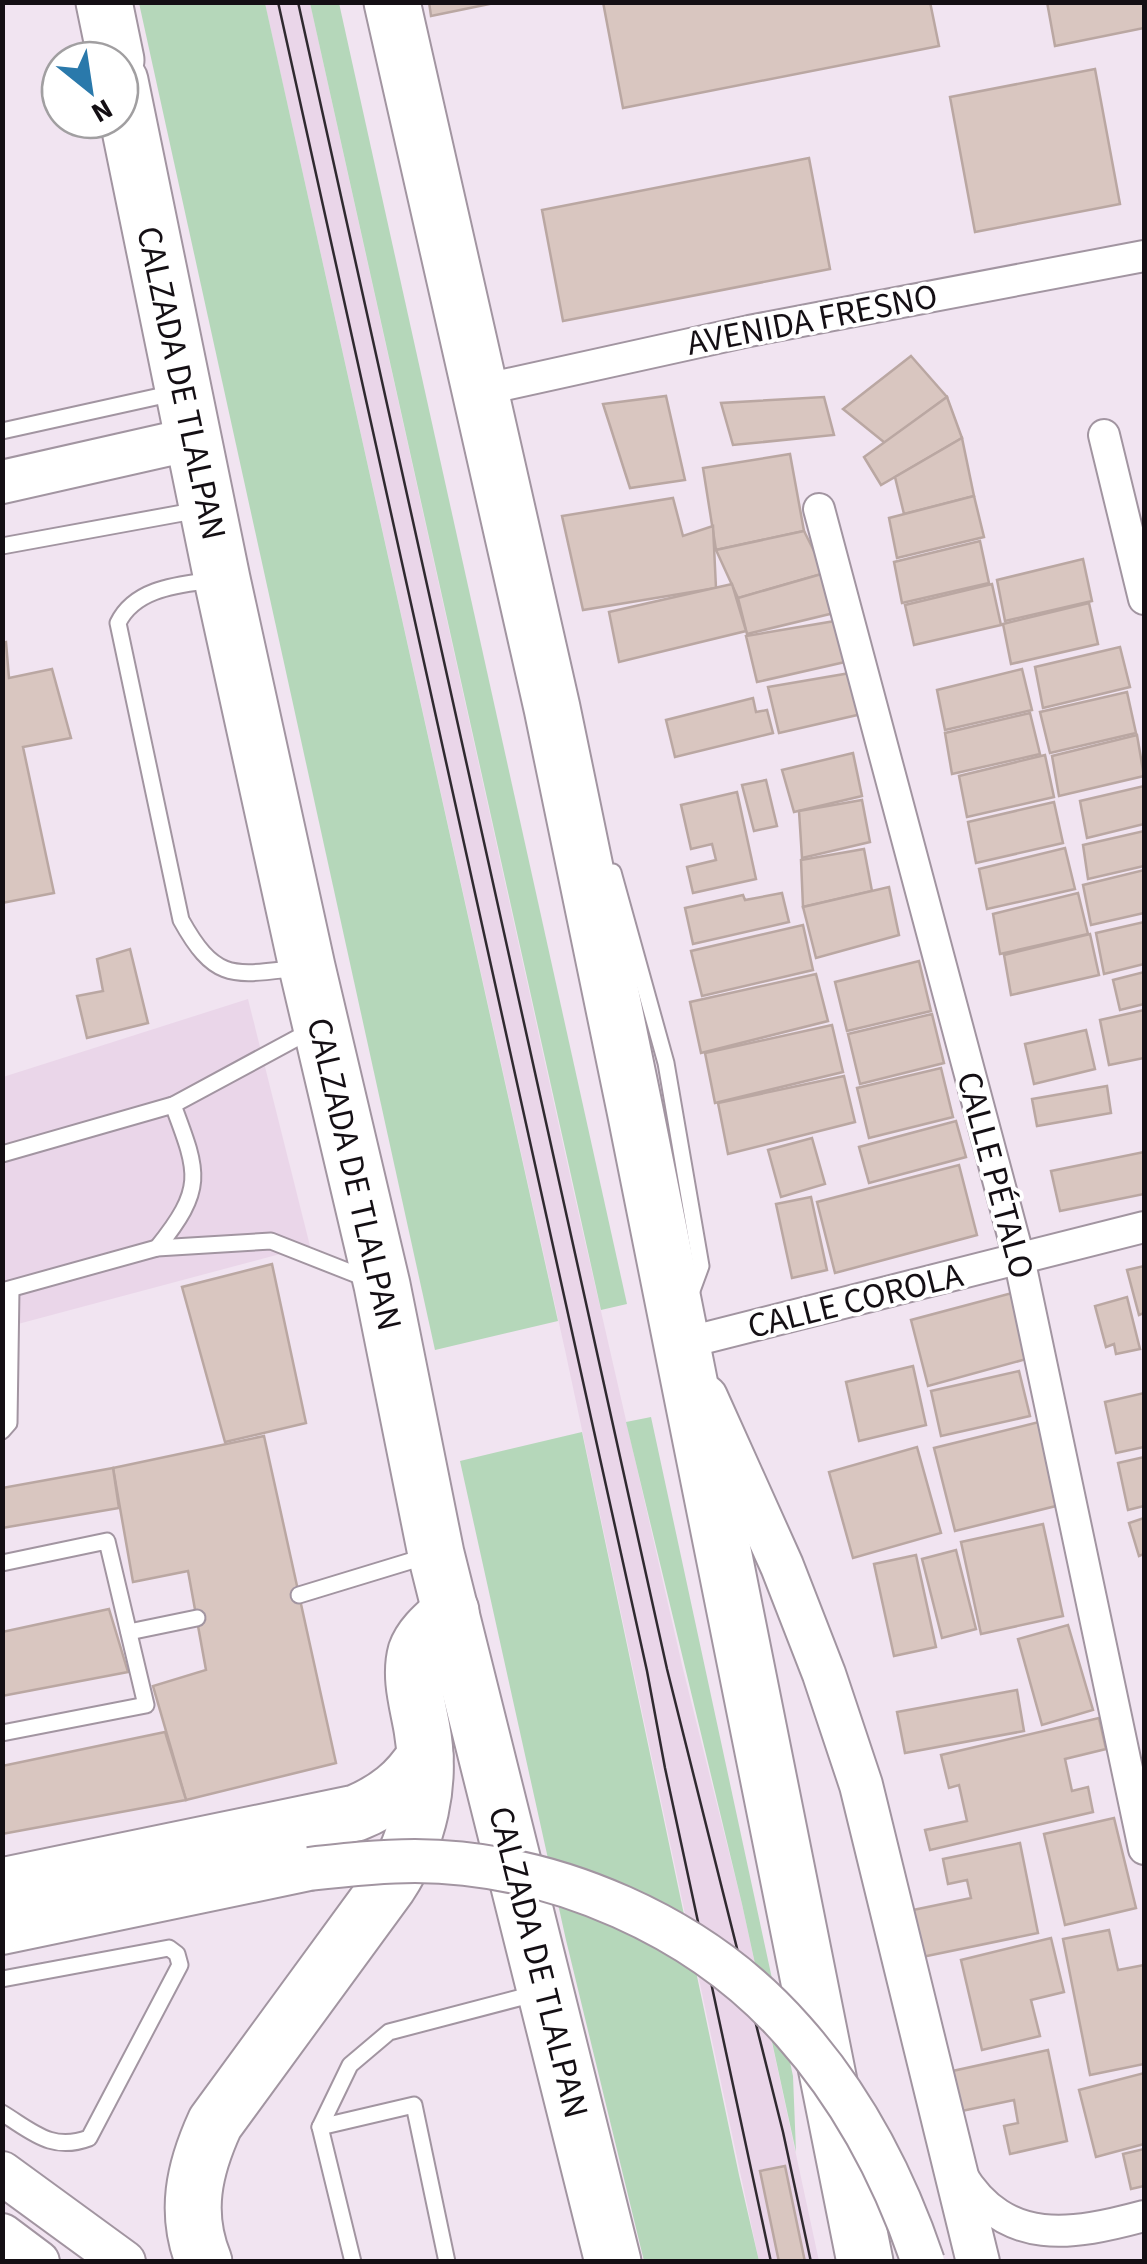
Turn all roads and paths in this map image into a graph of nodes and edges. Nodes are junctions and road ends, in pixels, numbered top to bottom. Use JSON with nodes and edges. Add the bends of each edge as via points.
{"nodes":[{"id":1,"x":104,"y":2,"type":"edge"},
{"id":2,"x":392,"y":2,"type":"edge"},
{"id":3,"x":112,"y":40,"type":"edge"},
{"id":4,"x":132,"y":140,"type":"edge"},
{"id":5,"x":1144,"y":256,"type":"edge"},
{"id":6,"x":481,"y":390,"type":"junction"},
{"id":7,"x":187,"y":415,"type":"junction"},
{"id":8,"x":2,"y":431,"type":"edge"},
{"id":9,"x":1104,"y":435,"type":"dead end"},
{"id":10,"x":2,"y":482,"type":"edge"},
{"id":11,"x":208,"y":509,"type":"junction"},
{"id":12,"x":819,"y":509,"type":"dead end"},
{"id":13,"x":2,"y":546,"type":"edge"},
{"id":14,"x":222,"y":579,"type":"junction"},
{"id":15,"x":1144,"y":599,"type":"edge"},
{"id":16,"x":542,"y":663,"type":"junction"},
{"id":17,"x":578,"y":747,"type":"dead end"},
{"id":18,"x":609,"y":859,"type":"dead end"},
{"id":19,"x":307,"y":968,"type":"junction"},
{"id":20,"x":322,"y":1024,"type":"junction"},
{"id":21,"x":172,"y":1105,"type":"junction"},
{"id":22,"x":2,"y":1154,"type":"edge"},
{"id":23,"x":1144,"y":1228,"type":"edge"},
{"id":24,"x":156,"y":1248,"type":"junction"},
{"id":25,"x":1019,"y":1258,"type":"junction"},
{"id":26,"x":382,"y":1285,"type":"junction"},
{"id":27,"x":7,"y":1290,"type":"edge"},
{"id":28,"x":680,"y":1336,"type":"junction"},
{"id":29,"x":2,"y":1432,"type":"edge"},
{"id":30,"x":436,"y":1554,"type":"junction"},
{"id":31,"x":2,"y":1564,"type":"edge"},
{"id":32,"x":298,"y":1595,"type":"dead end"},
{"id":33,"x":451,"y":1610,"type":"junction"},
{"id":34,"x":197,"y":1618,"type":"dead end"},
{"id":35,"x":129,"y":1632,"type":"junction"},
{"id":36,"x":2,"y":1733,"type":"edge"},
{"id":37,"x":426,"y":1756,"type":"junction"},
{"id":38,"x":1144,"y":1849,"type":"edge"},
{"id":39,"x":2,"y":1886,"type":"edge"},
{"id":40,"x":2,"y":1933,"type":"edge"},
{"id":41,"x":2,"y":1979,"type":"edge"},
{"id":42,"x":546,"y":1991,"type":"junction"},
{"id":43,"x":2,"y":2113,"type":"edge"},
{"id":44,"x":320,"y":2127,"type":"junction"},
{"id":45,"x":957,"y":2167,"type":"junction"},
{"id":46,"x":2,"y":2173,"type":"edge"},
{"id":47,"x":1144,"y":2216,"type":"edge"},
{"id":48,"x":2,"y":2234,"type":"edge"},
{"id":49,"x":38,"y":2262,"type":"edge"},
{"id":50,"x":124,"y":2262,"type":"edge"},
{"id":51,"x":204,"y":2262,"type":"edge"},
{"id":52,"x":352,"y":2262,"type":"edge"},
{"id":53,"x":447,"y":2262,"type":"edge"},
{"id":54,"x":613,"y":2262,"type":"edge"},
{"id":55,"x":865,"y":2262,"type":"edge"},
{"id":56,"x":924,"y":2262,"type":"edge"},
{"id":57,"x":978,"y":2262,"type":"edge"}],
"edges":[{"from":1,"to":3,"type":"highway"},
{"from":2,"to":6,"type":"highway"},
{"from":4,"to":7,"type":"highway","name":"CALZADA DE TLALPAN"},
{"from":5,"to":6,"type":"street","name":"AVENIDA FRESNO","via":[[749,330]]},
{"from":6,"to":16,"type":"highway"},
{"from":7,"to":8,"type":"lane"},
{"from":7,"to":10,"type":"main road"},
{"from":7,"to":11,"type":"highway","name":"CALZADA DE TLALPAN"},
{"from":9,"to":15,"type":"street"},
{"from":11,"to":13,"type":"lane"},
{"from":11,"to":14,"type":"highway","name":"CALZADA DE TLALPAN"},
{"from":12,"to":25,"type":"street","name":"CALLE PÉTALO"},
{"from":14,"to":19,"type":"highway","name":"CALZADA DE TLALPAN"},
{"from":14,"to":19,"type":"lane","via":[[144,596],[118,623],[182,920],[197,948],[224,972]]},
{"from":16,"to":17,"type":"lane"},
{"from":16,"to":28,"type":"highway"},
{"from":18,"to":28,"type":"lane","via":[[666,1063],[701,1266]]},
{"from":19,"to":20,"type":"highway","name":"CALZADA DE TLALPAN"},
{"from":20,"to":21,"type":"lane"},
{"from":20,"to":26,"type":"highway","name":"CALZADA DE TLALPAN"},
{"from":21,"to":22,"type":"lane"},
{"from":21,"to":24,"type":"lane","via":[[194,1160],[192,1193]]},
{"from":23,"to":25,"type":"street","name":"CALLE COROLA"},
{"from":24,"to":26,"type":"lane","via":[[271,1242]]},
{"from":24,"to":27,"type":"lane"},
{"from":25,"to":28,"type":"street","name":"CALLE COROLA"},
{"from":25,"to":38,"type":"street","name":"CALLE PÉTALO"},
{"from":26,"to":30,"type":"highway","name":"CALZADA DE TLALPAN"},
{"from":27,"to":29,"type":"lane","via":[[9,1423]]},
{"from":28,"to":45,"type":"main road","via":[[782,1566],[849,1748]]},
{"from":28,"to":55,"type":"highway"},
{"from":30,"to":32,"type":"lane"},
{"from":30,"to":33,"type":"highway","name":"CALZADA DE TLALPAN"},
{"from":31,"to":35,"type":"lane","via":[[107,1541]]},
{"from":33,"to":37,"type":"highway","via":[[425,1636],[413,1666]]},
{"from":33,"to":42,"type":"highway","name":"CALZADA DE TLALPAN"},
{"from":34,"to":35,"type":"lane"},
{"from":35,"to":36,"type":"lane","via":[[146,1705]]},
{"from":37,"to":39,"type":"highway","via":[[400,1788],[356,1813]]},
{"from":37,"to":51,"type":"highway","via":[[420,1814],[402,1866],[214,2122],[193,2184],[192,2218]]},
{"from":40,"to":56,"type":"main road","bridge":true,"via":[[364,1862],[472,1865],[596,1897],[692,1946],[793,2031],[879,2158]]},
{"from":41,"to":43,"type":"lane","via":[[169,1948],[180,1965],[90,2138],[72,2145],[50,2142]]},
{"from":42,"to":44,"type":"lane","via":[[389,2032],[350,2065]]},
{"from":42,"to":54,"type":"highway","name":"CALZADA DE TLALPAN"},
{"from":44,"to":52,"type":"lane"},
{"from":44,"to":53,"type":"lane","via":[[414,2104]]},
{"from":45,"to":47,"type":"street","via":[[985,2206],[1026,2227],[1088,2231]]},
{"from":45,"to":57,"type":"main road"},
{"from":46,"to":50,"type":"main road"},
{"from":48,"to":49,"type":"main road"}]}
